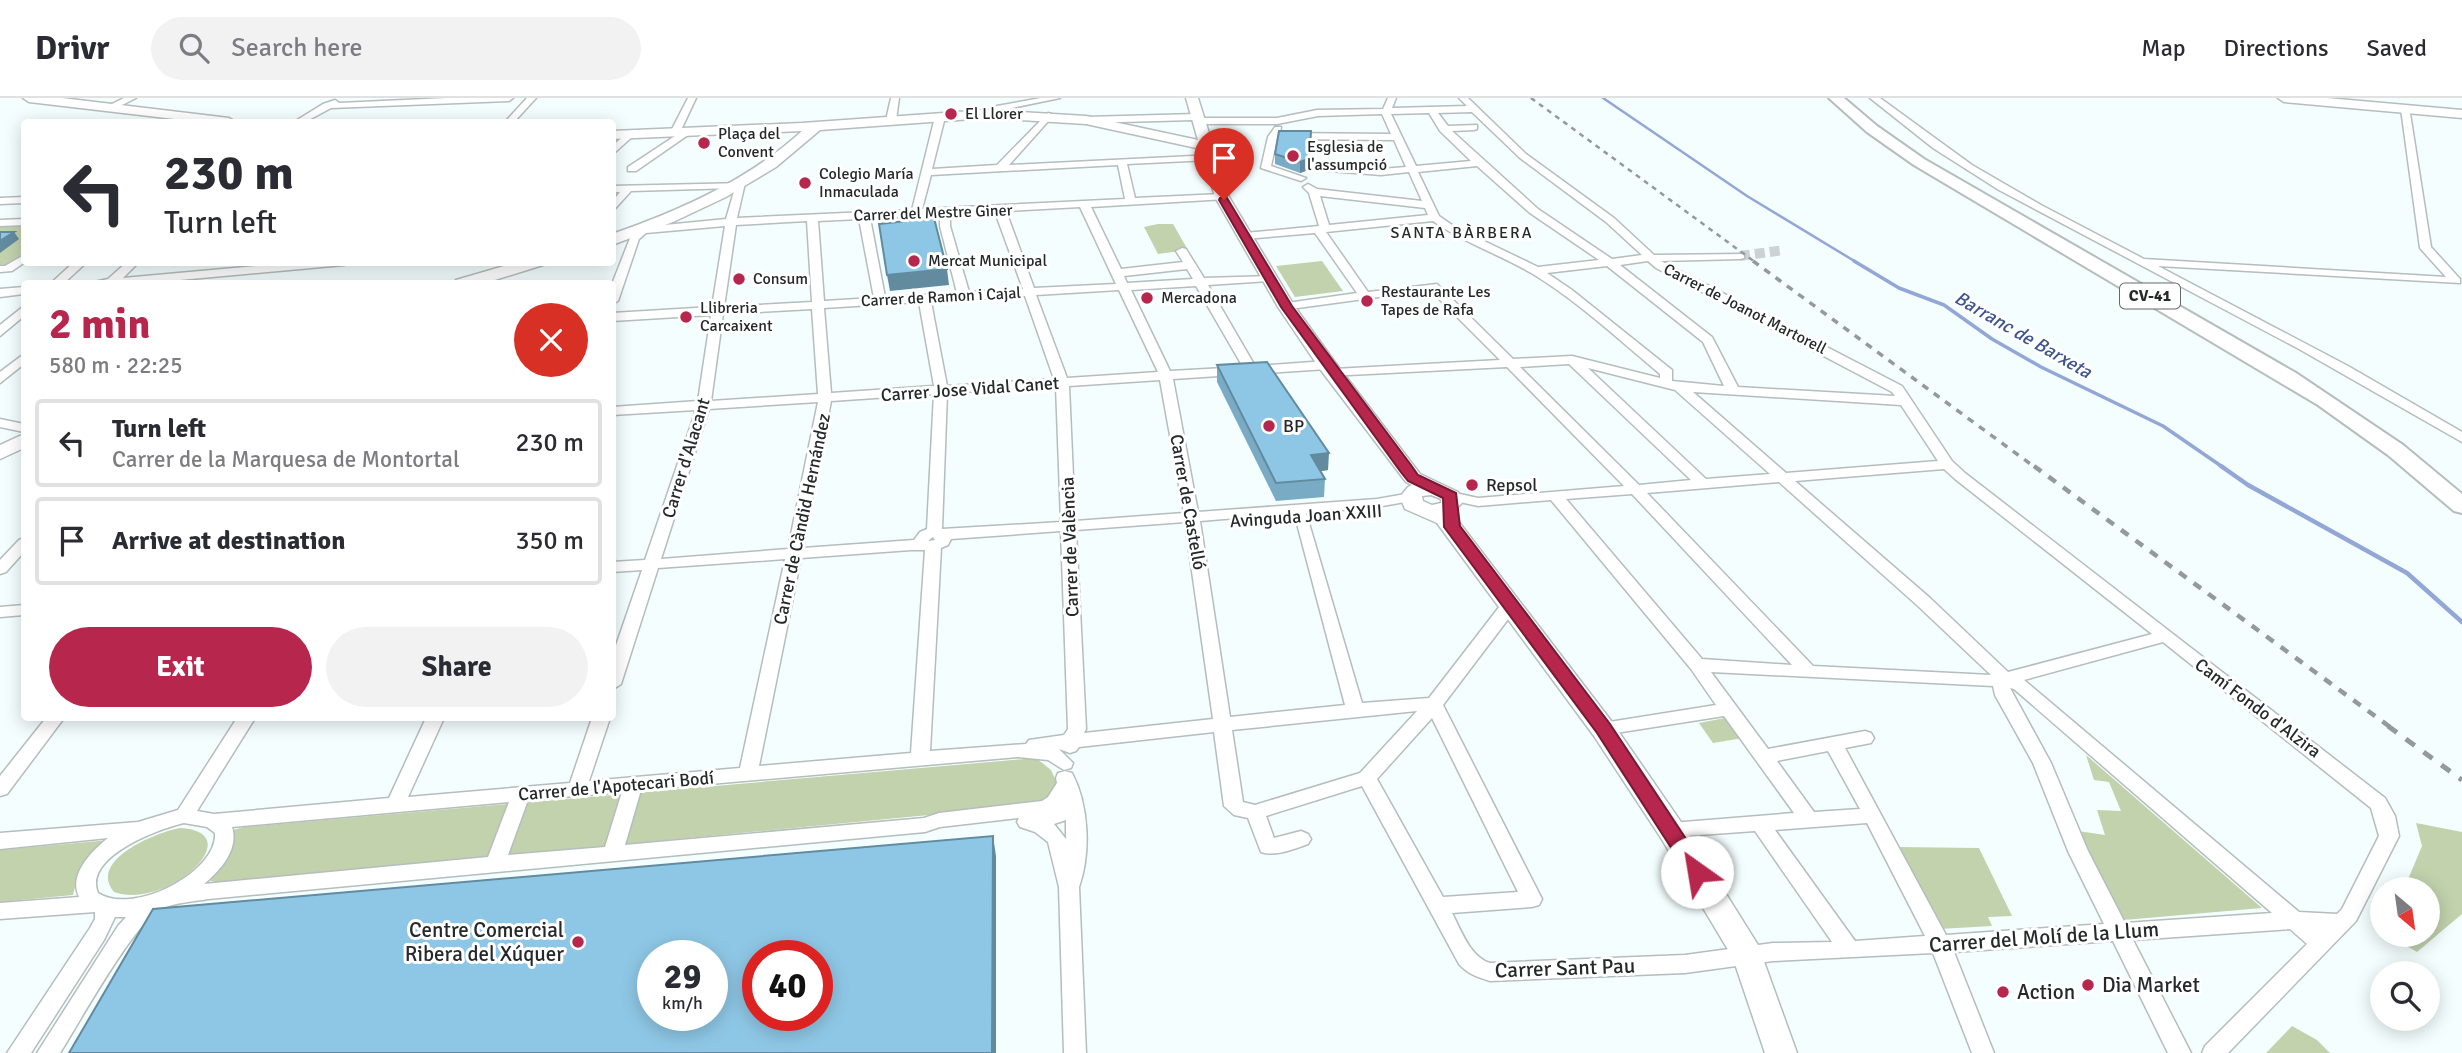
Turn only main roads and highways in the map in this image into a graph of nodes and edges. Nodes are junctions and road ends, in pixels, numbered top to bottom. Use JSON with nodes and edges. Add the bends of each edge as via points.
{"nodes":[{"id":1,"x":1836,"y":98,"type":"edge"},
{"id":2,"x":2462,"y":506,"type":"edge"}],
"edges":[{"from":1,"to":2,"type":"main road","number":"CV-41","via":[[1919,162],[2358,421]]}]}
